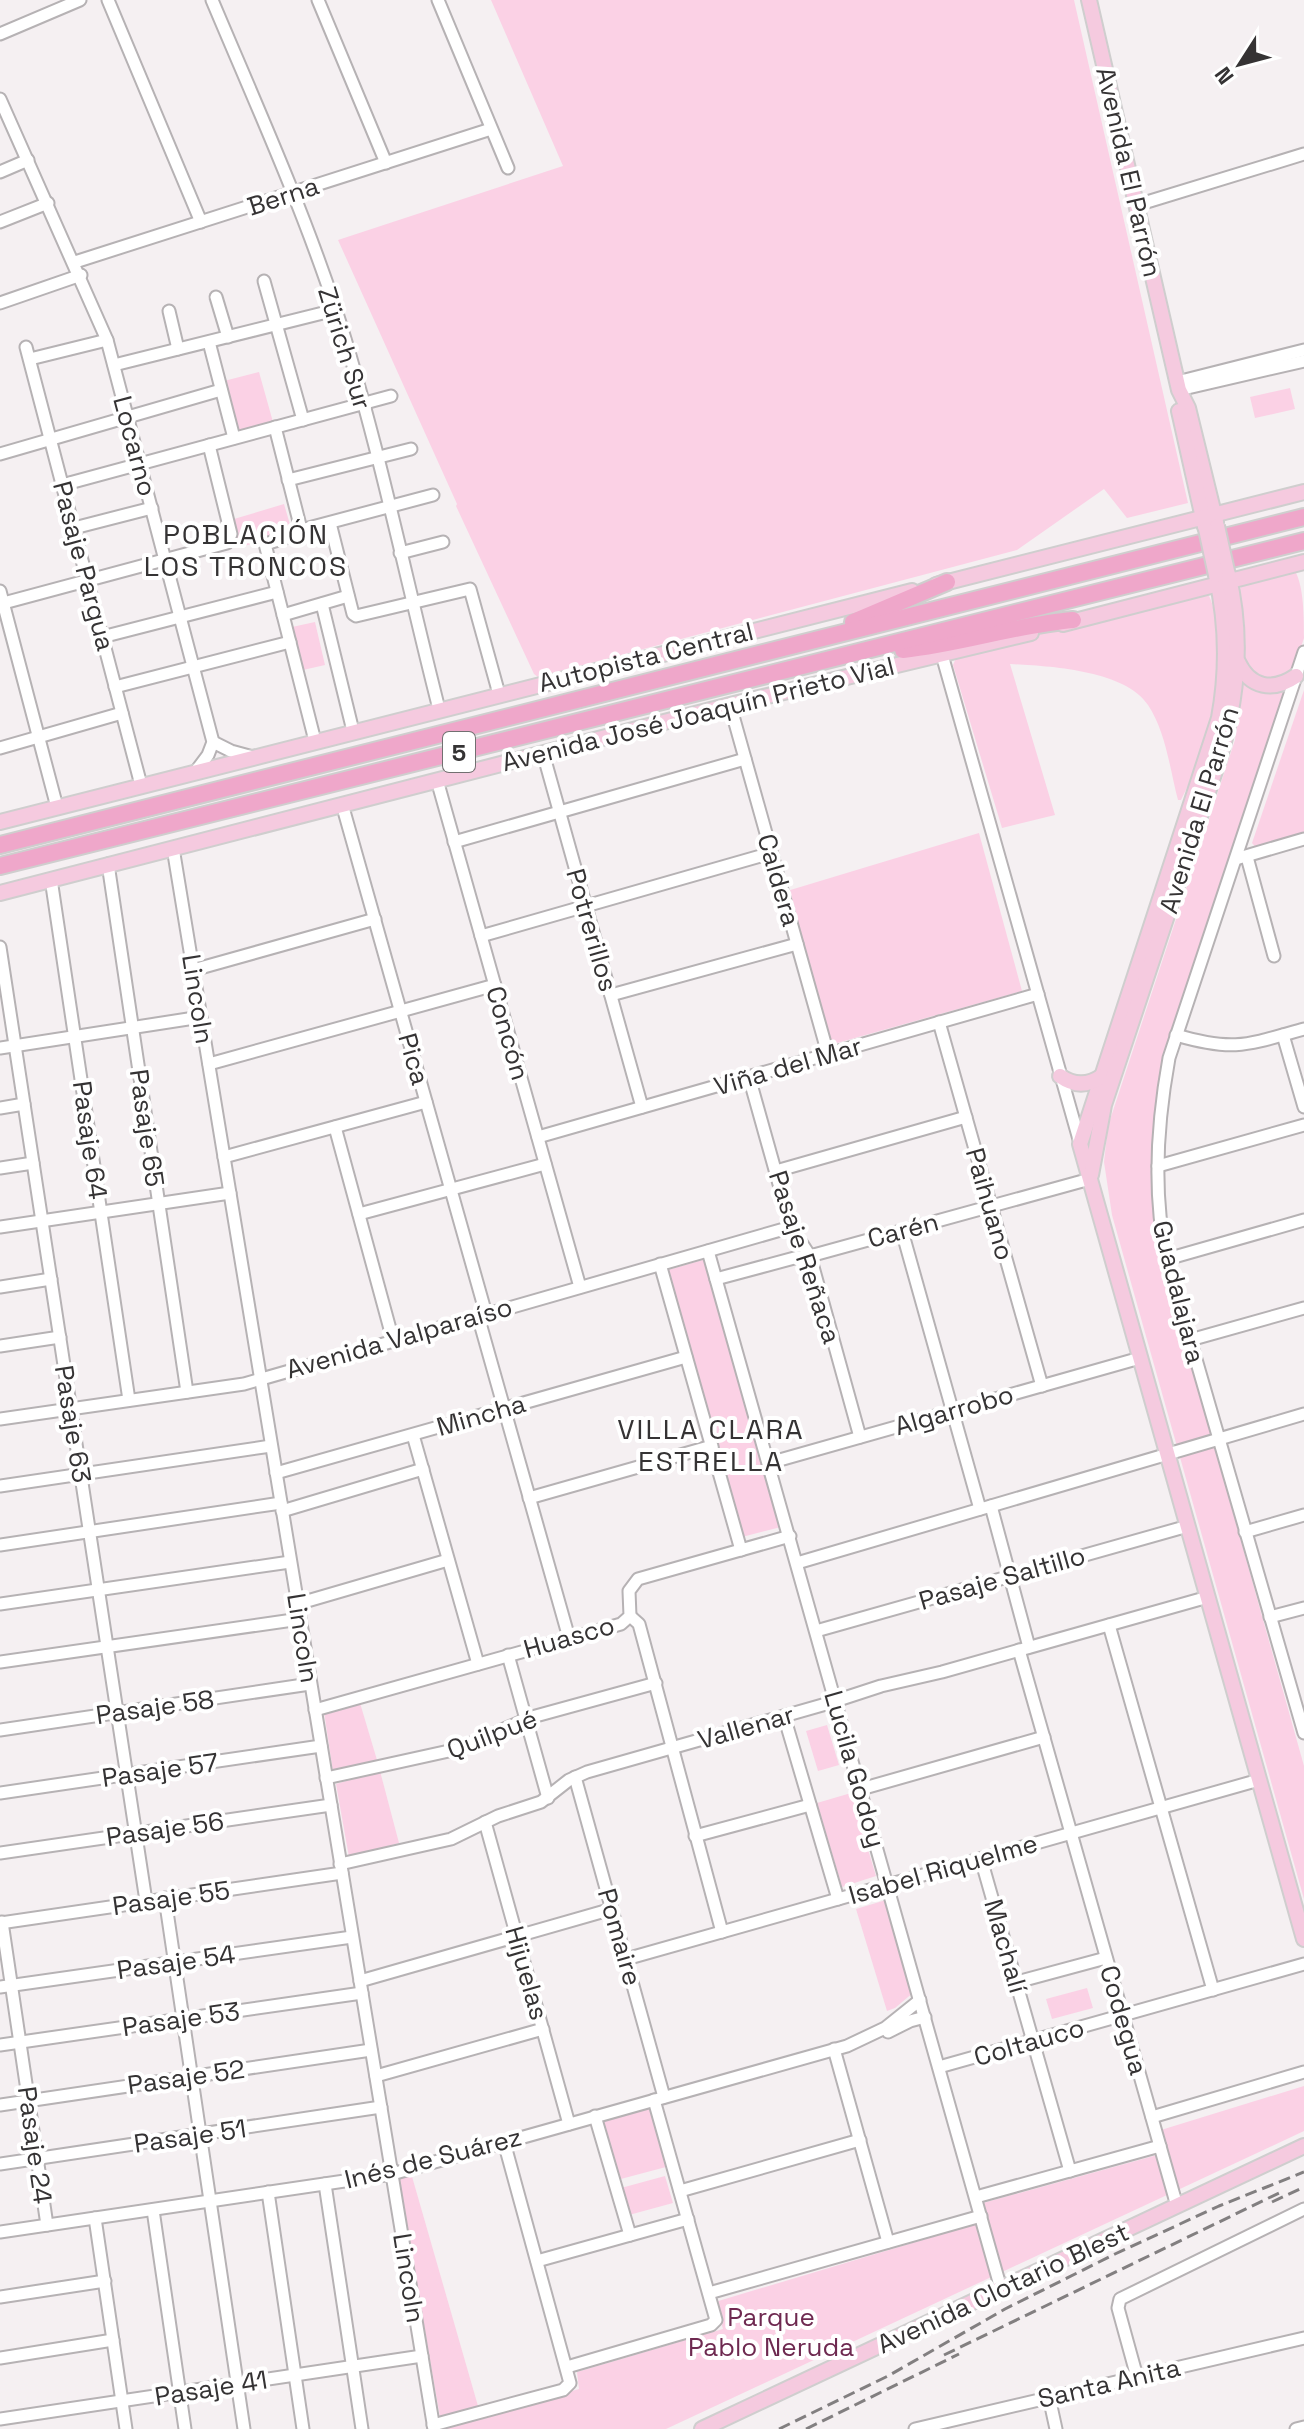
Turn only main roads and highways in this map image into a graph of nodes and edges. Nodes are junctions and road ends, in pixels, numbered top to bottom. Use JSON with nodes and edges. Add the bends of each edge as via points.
{"nodes":[{"id":1,"x":1089,"y":0,"type":"edge"},
{"id":2,"x":1304,"y":492,"type":"edge"},
{"id":3,"x":1304,"y":517,"type":"edge"},
{"id":4,"x":1210,"y":522,"type":"junction"},
{"id":5,"x":1304,"y":541,"type":"edge"},
{"id":6,"x":1304,"y":564,"type":"edge"},
{"id":7,"x":1223,"y":578,"type":"junction"},
{"id":8,"x":947,"y":582,"type":"junction"},
{"id":9,"x":1073,"y":620,"type":"junction"},
{"id":10,"x":805,"y":642,"type":"junction"},
{"id":11,"x":854,"y":653,"type":"junction"},
{"id":12,"x":1237,"y":662,"type":"junction"},
{"id":13,"x":1296,"y":676,"type":"road end"},
{"id":14,"x":0,"y":822,"type":"edge"},
{"id":15,"x":0,"y":845,"type":"edge"},
{"id":16,"x":0,"y":866,"type":"edge"},
{"id":17,"x":0,"y":893,"type":"edge"},
{"id":18,"x":1060,"y":1076,"type":"road end"},
{"id":19,"x":1102,"y":1076,"type":"junction"},
{"id":20,"x":1090,"y":1179,"type":"junction"},
{"id":21,"x":1304,"y":1939,"type":"edge"},
{"id":22,"x":1304,"y":2146,"type":"edge"},
{"id":23,"x":702,"y":2429,"type":"edge"}],
"edges":[{"from":1,"to":4,"type":"main road","name":"Avenida El Parrón","via":[[1178,386],[1188,408]]},
{"from":2,"to":4,"type":"main road"},
{"from":3,"to":10,"type":"highway","name":"Autopista Central","number":"5"},
{"from":4,"to":7,"type":"main road","name":"Avenida El Parrón","bridge":true},
{"from":4,"to":8,"type":"main road"},
{"from":5,"to":11,"type":"highway","name":"Autopista Central","number":"5"},
{"from":6,"to":7,"type":"main road","name":"Avenida José Joaquín Prieto Vial"},
{"from":7,"to":9,"type":"main road","name":"Avenida José Joaquín Prieto Vial"},
{"from":7,"to":12,"type":"main road","name":"Avenida El Parrón","via":[[1237,633]]},
{"from":7,"to":19,"type":"main road","name":"Avenida El Parrón","via":[[1226,655],[1219,718]]},
{"from":8,"to":10,"type":"highway"},
{"from":8,"to":14,"type":"main road"},
{"from":9,"to":11,"type":"highway","via":[[936,645]]},
{"from":9,"to":17,"type":"main road","name":"Avenida José Joaquín Prieto Vial"},
{"from":10,"to":15,"type":"highway","name":"Autopista Central","number":"5"},
{"from":11,"to":16,"type":"highway","name":"Autopista Central","number":"5"},
{"from":12,"to":13,"type":"main road","via":[[1260,685],[1279,685]]},
{"from":12,"to":20,"type":"main road","name":"Avenida El Parrón","via":[[1226,736],[1104,1105]]},
{"from":18,"to":19,"type":"main road","via":[[1080,1084]]},
{"from":19,"to":20,"type":"main road","name":"Avenida El Parrón","via":[[1080,1144]]},
{"from":20,"to":21,"type":"main road"},
{"from":22,"to":23,"type":"main road","name":"Avenida Clotario Blest"}]}
